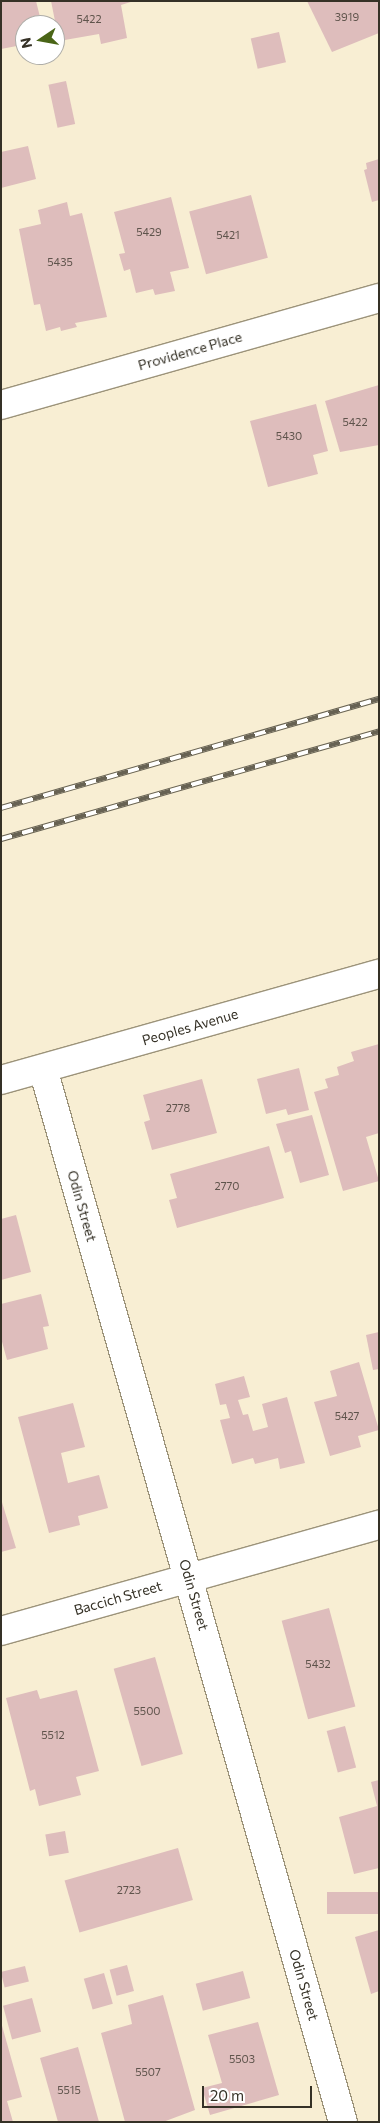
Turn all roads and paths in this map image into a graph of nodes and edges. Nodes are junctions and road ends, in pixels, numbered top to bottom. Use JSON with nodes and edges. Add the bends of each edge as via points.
{"nodes":[{"id":1,"x":379,"y":298,"type":"edge"},
{"id":2,"x":1,"y":405,"type":"edge"},
{"id":3,"x":379,"y":974,"type":"edge"},
{"id":4,"x":43,"y":1069,"type":"junction"},
{"id":5,"x":1,"y":1080,"type":"edge"},
{"id":6,"x":379,"y":1525,"type":"edge"},
{"id":7,"x":190,"y":1578,"type":"junction"},
{"id":8,"x":1,"y":1631,"type":"edge"},
{"id":9,"x":343,"y":2122,"type":"edge"}],
"edges":[{"from":1,"to":2,"type":"street","name":"Providence Place"},
{"from":3,"to":4,"type":"street","name":"Peoples Avenue"},
{"from":4,"to":5,"type":"street","name":"Peoples Avenue"},
{"from":4,"to":7,"type":"street","name":"Odin Street"},
{"from":6,"to":7,"type":"street","name":"Baccich Street"},
{"from":7,"to":8,"type":"street","name":"Baccich Street"},
{"from":7,"to":9,"type":"street","name":"Odin Street"}]}
